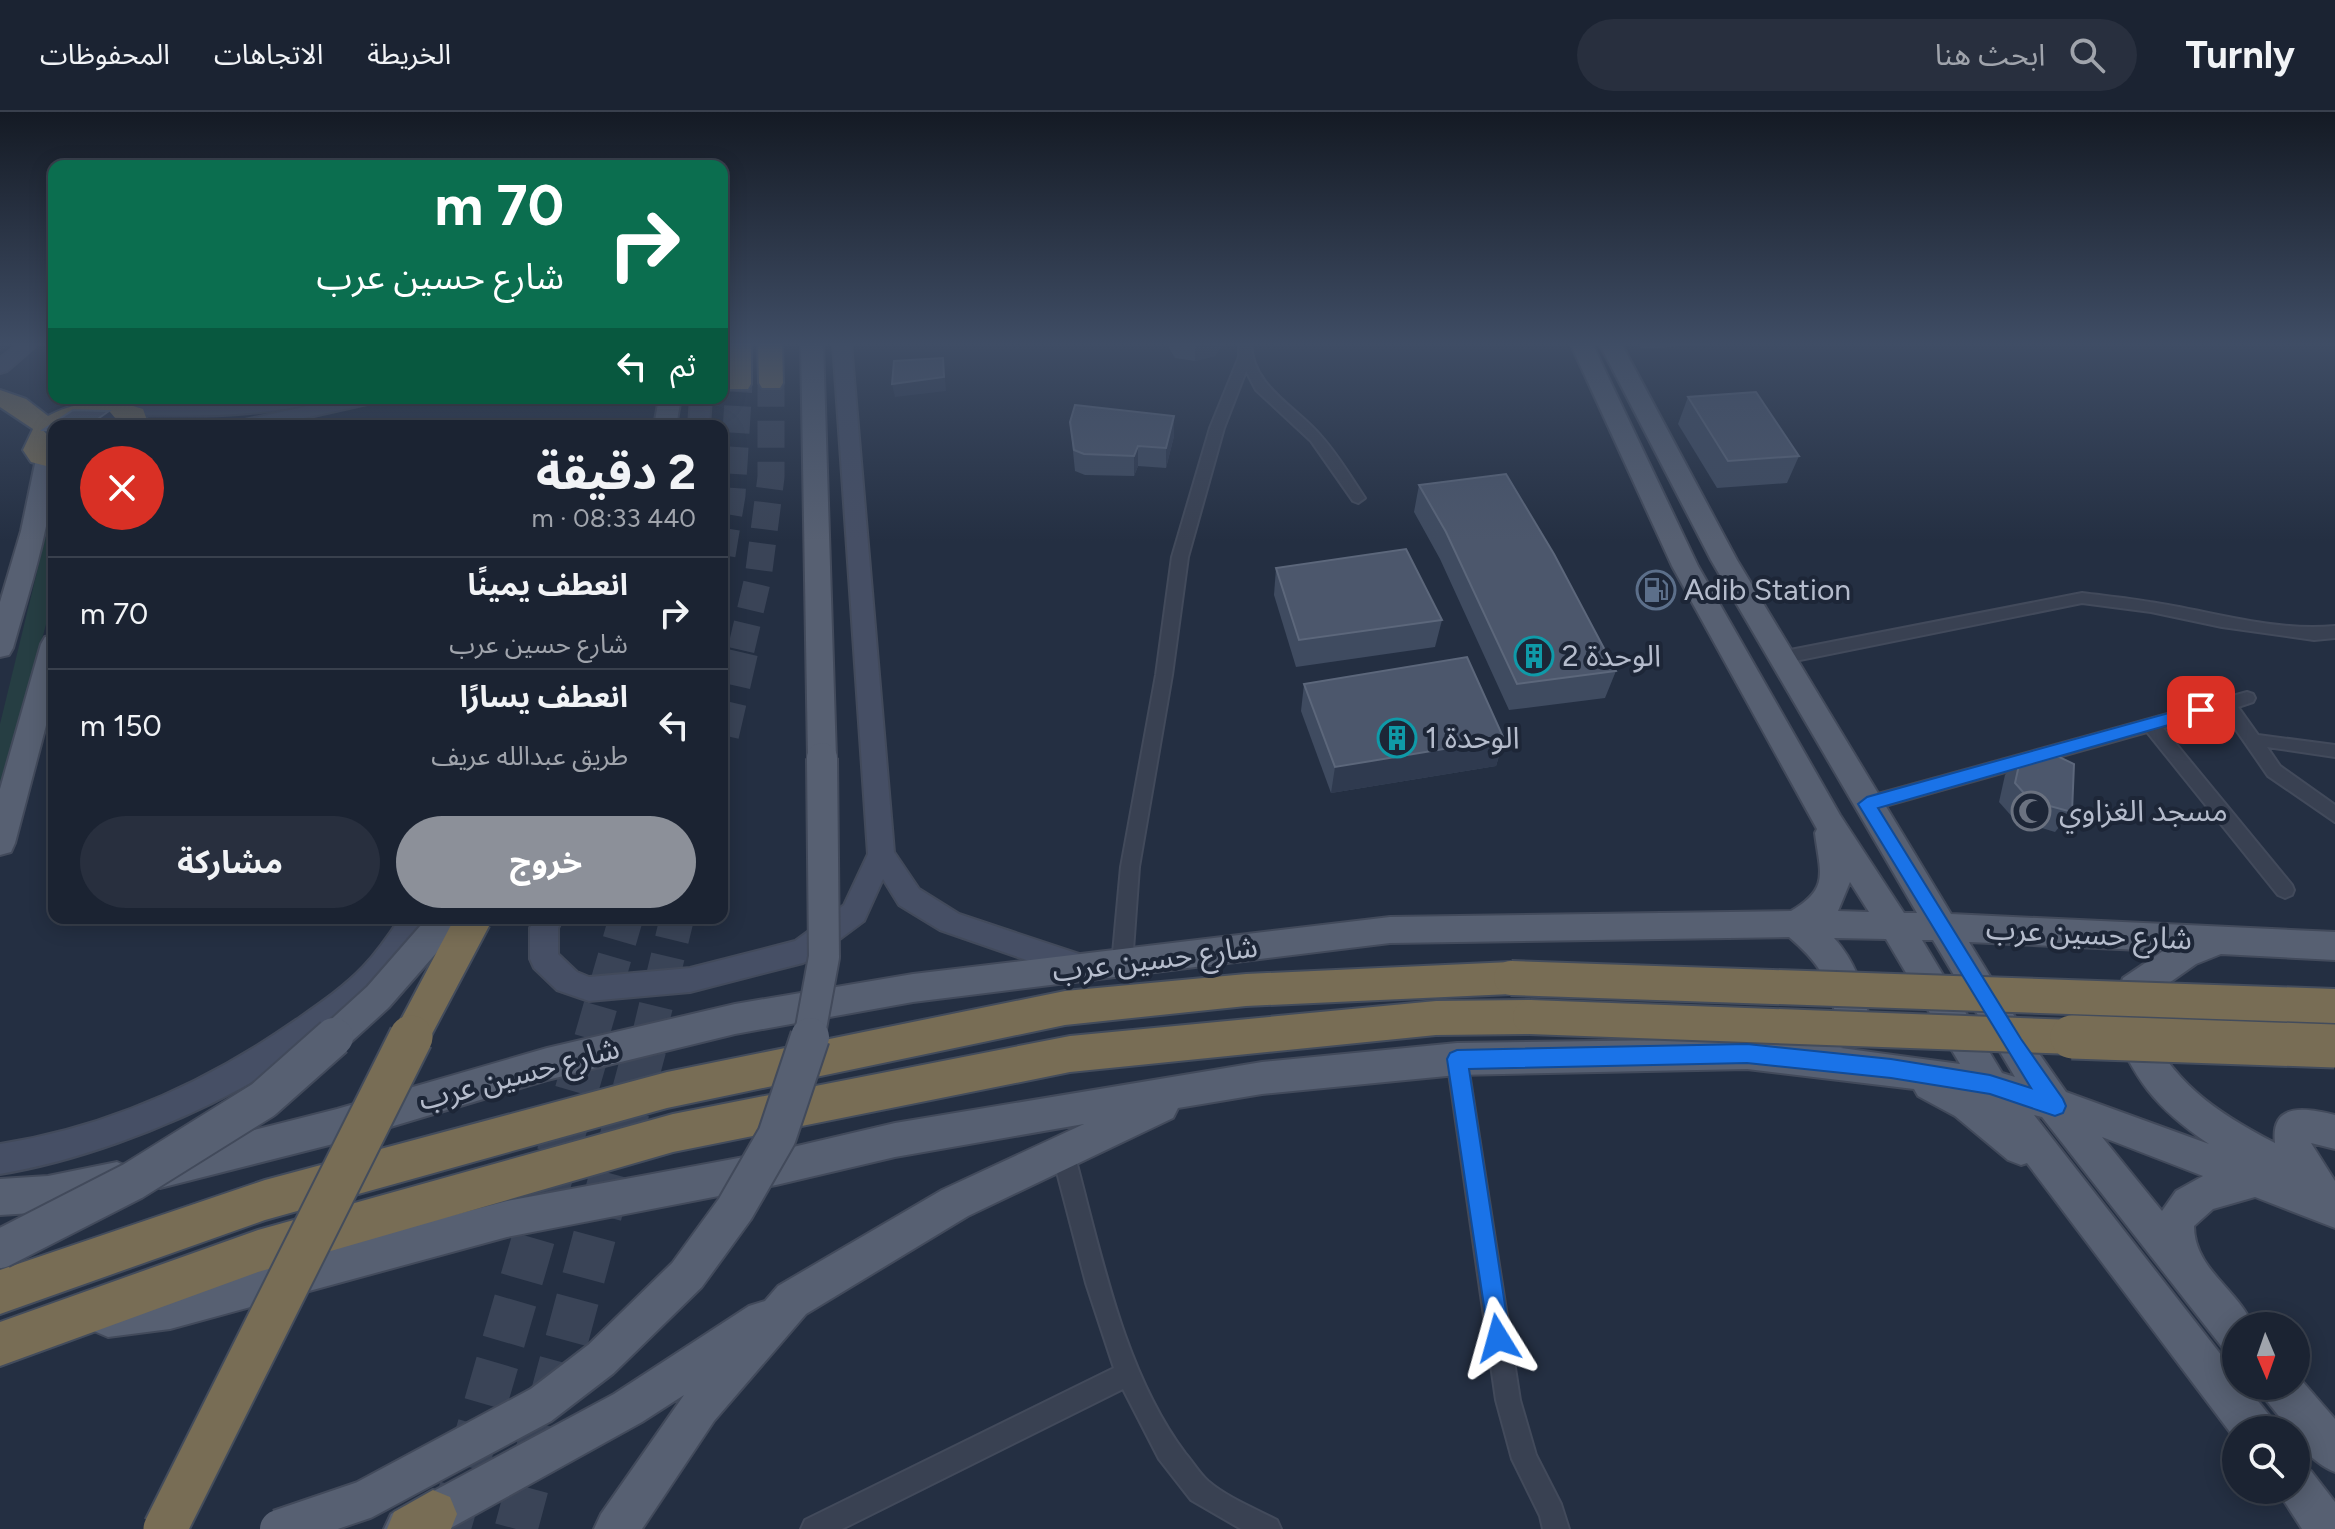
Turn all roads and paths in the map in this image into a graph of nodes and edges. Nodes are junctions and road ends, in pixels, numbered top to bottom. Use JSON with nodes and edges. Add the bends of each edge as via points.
{"nodes":[{"id":1,"x":24,"y":409,"type":"edge"},
{"id":2,"x":92,"y":409,"type":"edge"},
{"id":3,"x":100,"y":409,"type":"edge"},
{"id":4,"x":221,"y":409,"type":"edge"},
{"id":5,"x":290,"y":409,"type":"edge"},
{"id":6,"x":814,"y":409,"type":"edge"},
{"id":7,"x":847,"y":409,"type":"edge"},
{"id":8,"x":1224,"y":409,"type":"edge"},
{"id":9,"x":1285,"y":409,"type":"edge"},
{"id":10,"x":1612,"y":409,"type":"edge"},
{"id":11,"x":1645,"y":409,"type":"edge"},
{"id":12,"x":130,"y":418,"type":"edge"},
{"id":13,"x":62,"y":420,"type":"edge"},
{"id":14,"x":260,"y":420,"type":"edge"},
{"id":15,"x":48,"y":428,"type":"joint"},
{"id":16,"x":48,"y":458,"type":"edge"},
{"id":17,"x":48,"y":472,"type":"edge"},
{"id":18,"x":1358,"y":498,"type":"dead end"},
{"id":19,"x":2335,"y":632,"type":"edge"},
{"id":20,"x":0,"y":648,"type":"edge"},
{"id":21,"x":1780,"y":658,"type":"junction"},
{"id":22,"x":48,"y":666,"type":"edge"},
{"id":23,"x":2247,"y":698,"type":"dead end"},
{"id":24,"x":2226,"y":703,"type":"junction"},
{"id":25,"x":2150,"y":724,"type":"junction"},
{"id":26,"x":2251,"y":741,"type":"junction"},
{"id":27,"x":2335,"y":751,"type":"edge"},
{"id":28,"x":1867,"y":804,"type":"junction"},
{"id":29,"x":2335,"y":815,"type":"edge"},
{"id":30,"x":1829,"y":823,"type":"junction"},
{"id":31,"x":0,"y":843,"type":"edge"},
{"id":32,"x":881,"y":854,"type":"junction"},
{"id":33,"x":2285,"y":890,"type":"dead end"},
{"id":34,"x":412,"y":924,"type":"edge"},
{"id":35,"x":442,"y":924,"type":"edge"},
{"id":36,"x":471,"y":924,"type":"edge"},
{"id":37,"x":546,"y":924,"type":"edge"},
{"id":38,"x":1796,"y":924,"type":"junction"},
{"id":39,"x":1895,"y":927,"type":"junction"},
{"id":40,"x":1942,"y":927,"type":"junction"},
{"id":41,"x":2219,"y":941,"type":"junction"},
{"id":42,"x":2335,"y":946,"type":"edge"},
{"id":43,"x":1122,"y":964,"type":"junction"},
{"id":44,"x":1084,"y":968,"type":"junction"},
{"id":45,"x":2335,"y":1006,"type":"edge"},
{"id":46,"x":2335,"y":1046,"type":"edge"},
{"id":47,"x":1747,"y":1054,"type":"junction"},
{"id":48,"x":1457,"y":1059,"type":"junction"},
{"id":49,"x":1891,"y":1069,"type":"junction"},
{"id":50,"x":1990,"y":1085,"type":"junction"},
{"id":51,"x":1196,"y":1090,"type":"junction"},
{"id":52,"x":2055,"y":1106,"type":"junction"},
{"id":53,"x":2335,"y":1132,"type":"edge"},
{"id":54,"x":1063,"y":1153,"type":"junction"},
{"id":55,"x":0,"y":1159,"type":"edge"},
{"id":56,"x":2252,"y":1180,"type":"junction"},
{"id":57,"x":0,"y":1197,"type":"edge"},
{"id":58,"x":2329,"y":1199,"type":"edge"},
{"id":59,"x":2095,"y":1218,"type":"junction"},
{"id":60,"x":0,"y":1249,"type":"edge"},
{"id":61,"x":2199,"y":1288,"type":"junction"},
{"id":62,"x":0,"y":1292,"type":"edge"},
{"id":63,"x":792,"y":1300,"type":"junction"},
{"id":64,"x":2222,"y":1316,"type":"edge"},
{"id":65,"x":54,"y":1325,"type":"junction"},
{"id":66,"x":0,"y":1344,"type":"edge"},
{"id":67,"x":1130,"y":1373,"type":"junction"},
{"id":68,"x":2292,"y":1400,"type":"edge"},
{"id":69,"x":2244,"y":1416,"type":"edge"},
{"id":70,"x":2335,"y":1451,"type":"edge"},
{"id":71,"x":417,"y":1524,"type":"edge"},
{"id":72,"x":165,"y":1529,"type":"edge"},
{"id":73,"x":279,"y":1529,"type":"edge"},
{"id":74,"x":616,"y":1529,"type":"edge"},
{"id":75,"x":814,"y":1529,"type":"edge"},
{"id":76,"x":1268,"y":1529,"type":"edge"},
{"id":77,"x":1556,"y":1529,"type":"edge"}],
"edges":[{"from":1,"to":15,"type":"highway"},
{"from":2,"to":13,"type":"highway"},
{"from":3,"to":12,"type":"highway"},
{"from":4,"to":12,"type":"street"},
{"from":5,"to":14,"type":"street"},
{"from":6,"to":73,"type":"main road","bridge":true,"via":[[824,957],[814,1023],[777,1136],[735,1209],[687,1275],[601,1359],[541,1405],[364,1500]]},
{"from":7,"to":32,"type":"street"},
{"from":8,"to":43,"type":"street","via":[[1180,557],[1130,867]]},
{"from":9,"to":18,"type":"street","via":[[1316,438]]},
{"from":10,"to":30,"type":"main road","via":[[1685,566]]},
{"from":11,"to":21,"type":"main road"},
{"from":15,"to":16,"type":"highway","via":[[36,450]]},
{"from":17,"to":20,"type":"main road"},
{"from":19,"to":21,"type":"street","via":[[2222,622],[2082,598]]},
{"from":21,"to":28,"type":"main road"},
{"from":22,"to":31,"type":"main road"},
{"from":23,"to":24,"type":"street"},
{"from":24,"to":25,"type":"street"},
{"from":24,"to":26,"type":"street"},
{"from":25,"to":28,"type":"street"},
{"from":25,"to":33,"type":"street"},
{"from":26,"to":27,"type":"street"},
{"from":26,"to":29,"type":"street","via":[[2274,771]]},
{"from":28,"to":40,"type":"main road"},
{"from":30,"to":38,"type":"main road","via":[[1836,878],[1824,907]]},
{"from":30,"to":39,"type":"main road"},
{"from":32,"to":37,"type":"street","via":[[854,913],[803,951],[703,978],[589,989],[567,981],[544,959]]},
{"from":32,"to":44,"type":"street","via":[[909,897],[950,922]]},
{"from":34,"to":55,"type":"street","via":[[370,980],[278,1050],[145,1118],[63,1150]]},
{"from":35,"to":60,"type":"main road","bridge":true,"via":[[378,997],[263,1100],[133,1181]]},
{"from":36,"to":72,"type":"highway","bridge":true},
{"from":38,"to":39,"type":"main road","name":"شارع حسين عرب"},
{"from":38,"to":43,"type":"main road","name":"شارع حسين عرب","via":[[1390,930]]},
{"from":38,"to":47,"type":"main road","via":[[1826,950],[1848,984],[1852,1019],[1839,1033],[1802,1048]]},
{"from":39,"to":40,"type":"main road","name":"شارع حسين عرب"},
{"from":39,"to":50,"type":"main road"},
{"from":40,"to":41,"type":"main road","name":"شارع حسين عرب"},
{"from":40,"to":52,"type":"main road"},
{"from":41,"to":42,"type":"main road","name":"شارع حسين عرب"},
{"from":41,"to":58,"type":"main road","via":[[2185,954],[2135,988],[2126,1018],[2149,1067],[2172,1093],[2221,1132]]},
{"from":43,"to":44,"type":"main road","name":"شارع حسين عرب"},
{"from":44,"to":57,"type":"main road","name":"شارع حسين عرب","via":[[913,988],[735,1019],[547,1064],[193,1164],[48,1194]]},
{"from":45,"to":62,"type":"highway","bridge":true,"via":[[1511,978],[1246,990],[1065,1008],[667,1090],[265,1200]]},
{"from":46,"to":65,"type":"highway","bridge":true,"via":[[1530,1017],[1436,1018],[1070,1054],[673,1133],[258,1251]]},
{"from":47,"to":48,"type":"main road"},
{"from":47,"to":49,"type":"main road"},
{"from":48,"to":51,"type":"main road","via":[[1262,1078]]},
{"from":48,"to":77,"type":"street","via":[[1508,1400],[1525,1459]]},
{"from":49,"to":50,"type":"main road"},
{"from":49,"to":59,"type":"main road","via":[[1950,1093],[1997,1124]]},
{"from":50,"to":52,"type":"main road"},
{"from":50,"to":59,"type":"main road"},
{"from":51,"to":54,"type":"main road"},
{"from":51,"to":65,"type":"main road","via":[[895,1140],[507,1219],[170,1309]]},
{"from":52,"to":56,"type":"main road"},
{"from":52,"to":61,"type":"main road"},
{"from":53,"to":58,"type":"main road","via":[[2300,1124],[2292,1132],[2298,1159]]},
{"from":54,"to":63,"type":"main road","via":[[955,1203]]},
{"from":54,"to":67,"type":"street","via":[[1107,1312]]},
{"from":56,"to":58,"type":"main road"},
{"from":56,"to":61,"type":"main road","via":[[2225,1183],[2180,1214],[2174,1237]]},
{"from":59,"to":69,"type":"main road"},
{"from":61,"to":64,"type":"main road"},
{"from":63,"to":71,"type":"main road","via":[[628,1408]]},
{"from":63,"to":74,"type":"main road","via":[[700,1407]]},
{"from":65,"to":66,"type":"highway"},
{"from":67,"to":75,"type":"street"},
{"from":67,"to":76,"type":"street","via":[[1145,1412],[1196,1488]]},
{"from":68,"to":70,"type":"main road"}]}
